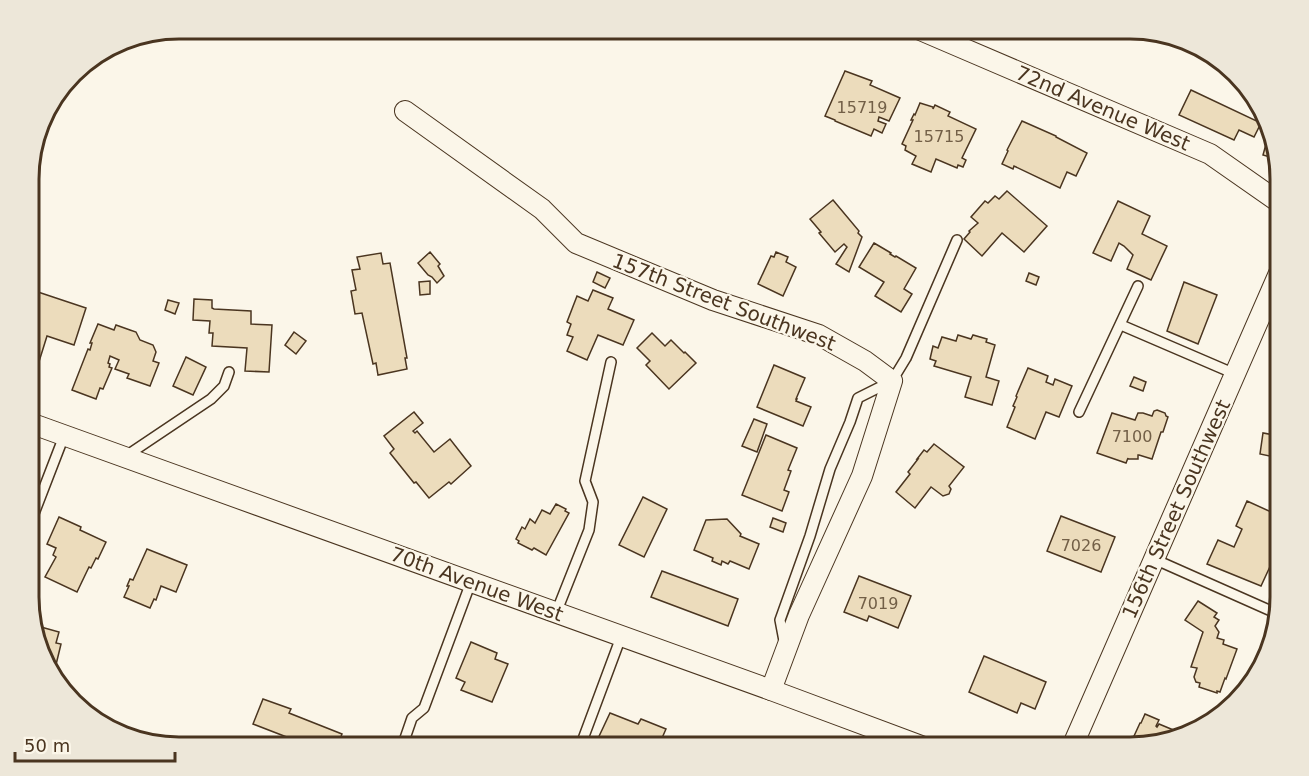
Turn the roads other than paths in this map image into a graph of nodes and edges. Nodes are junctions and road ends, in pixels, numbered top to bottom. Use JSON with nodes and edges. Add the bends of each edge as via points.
{"nodes":[{"id":1,"x":943,"y":39,"type":"edge"},
{"id":2,"x":405,"y":111,"type":"dead end"},
{"id":3,"x":1270,"y":196,"type":"edge"},
{"id":4,"x":957,"y":240,"type":"dead end"},
{"id":5,"x":1138,"y":286,"type":"dead end"},
{"id":6,"x":1270,"y":294,"type":"edge"},
{"id":7,"x":1121,"y":325,"type":"junction"},
{"id":8,"x":611,"y":362,"type":"dead end"},
{"id":9,"x":229,"y":372,"type":"dead end"},
{"id":10,"x":1235,"y":374,"type":"junction"},
{"id":11,"x":892,"y":381,"type":"junction"},
{"id":12,"x":1078,"y":412,"type":"dead end"},
{"id":13,"x":39,"y":426,"type":"edge"},
{"id":14,"x":64,"y":436,"type":"junction"},
{"id":15,"x":124,"y":457,"type":"junction"},
{"id":16,"x":39,"y":501,"type":"edge"},
{"id":17,"x":1154,"y":559,"type":"junction"},
{"id":18,"x":471,"y":582,"type":"junction"},
{"id":19,"x":1269,"y":610,"type":"edge"},
{"id":20,"x":556,"y":613,"type":"junction"},
{"id":21,"x":621,"y":637,"type":"junction"},
{"id":22,"x":786,"y":649,"type":"junction"},
{"id":23,"x":771,"y":690,"type":"junction"},
{"id":24,"x":405,"y":737,"type":"edge"},
{"id":25,"x":584,"y":737,"type":"edge"},
{"id":26,"x":897,"y":737,"type":"edge"},
{"id":27,"x":1076,"y":737,"type":"edge"}],
"edges":[{"from":1,"to":3,"type":"street","name":"72nd Avenue West","via":[[1210,154]]},
{"from":2,"to":11,"type":"street","name":"157th Street Southwest","via":[[542,209],[576,243],[713,300],[819,335]]},
{"from":4,"to":11,"type":"lane","via":[[906,358]]},
{"from":5,"to":7,"type":"lane"},
{"from":6,"to":10,"type":"street","name":"156th Street Southwest"},
{"from":7,"to":10,"type":"lane"},
{"from":7,"to":12,"type":"lane"},
{"from":8,"to":20,"type":"lane","via":[[585,481],[593,502],[589,530]]},
{"from":9,"to":15,"type":"lane","via":[[224,386],[211,399]]},
{"from":10,"to":17,"type":"street","name":"156th Street Southwest"},
{"from":11,"to":22,"type":"street","via":[[862,476]]},
{"from":11,"to":22,"type":"lane","via":[[858,398],[780,620]]},
{"from":13,"to":14,"type":"street","name":"70th Avenue West"},
{"from":14,"to":15,"type":"street","name":"70th Avenue West"},
{"from":14,"to":16,"type":"lane"},
{"from":15,"to":18,"type":"street","name":"70th Avenue West"},
{"from":17,"to":19,"type":"lane"},
{"from":17,"to":27,"type":"street","name":"156th Street Southwest"},
{"from":18,"to":20,"type":"street","name":"70th Avenue West"},
{"from":18,"to":24,"type":"lane","via":[[424,708],[412,718]]},
{"from":20,"to":21,"type":"street","name":"70th Avenue West"},
{"from":21,"to":23,"type":"street","name":"70th Avenue West"},
{"from":21,"to":25,"type":"lane"},
{"from":22,"to":23,"type":"street"},
{"from":23,"to":26,"type":"street","name":"70th Avenue West"}]}
